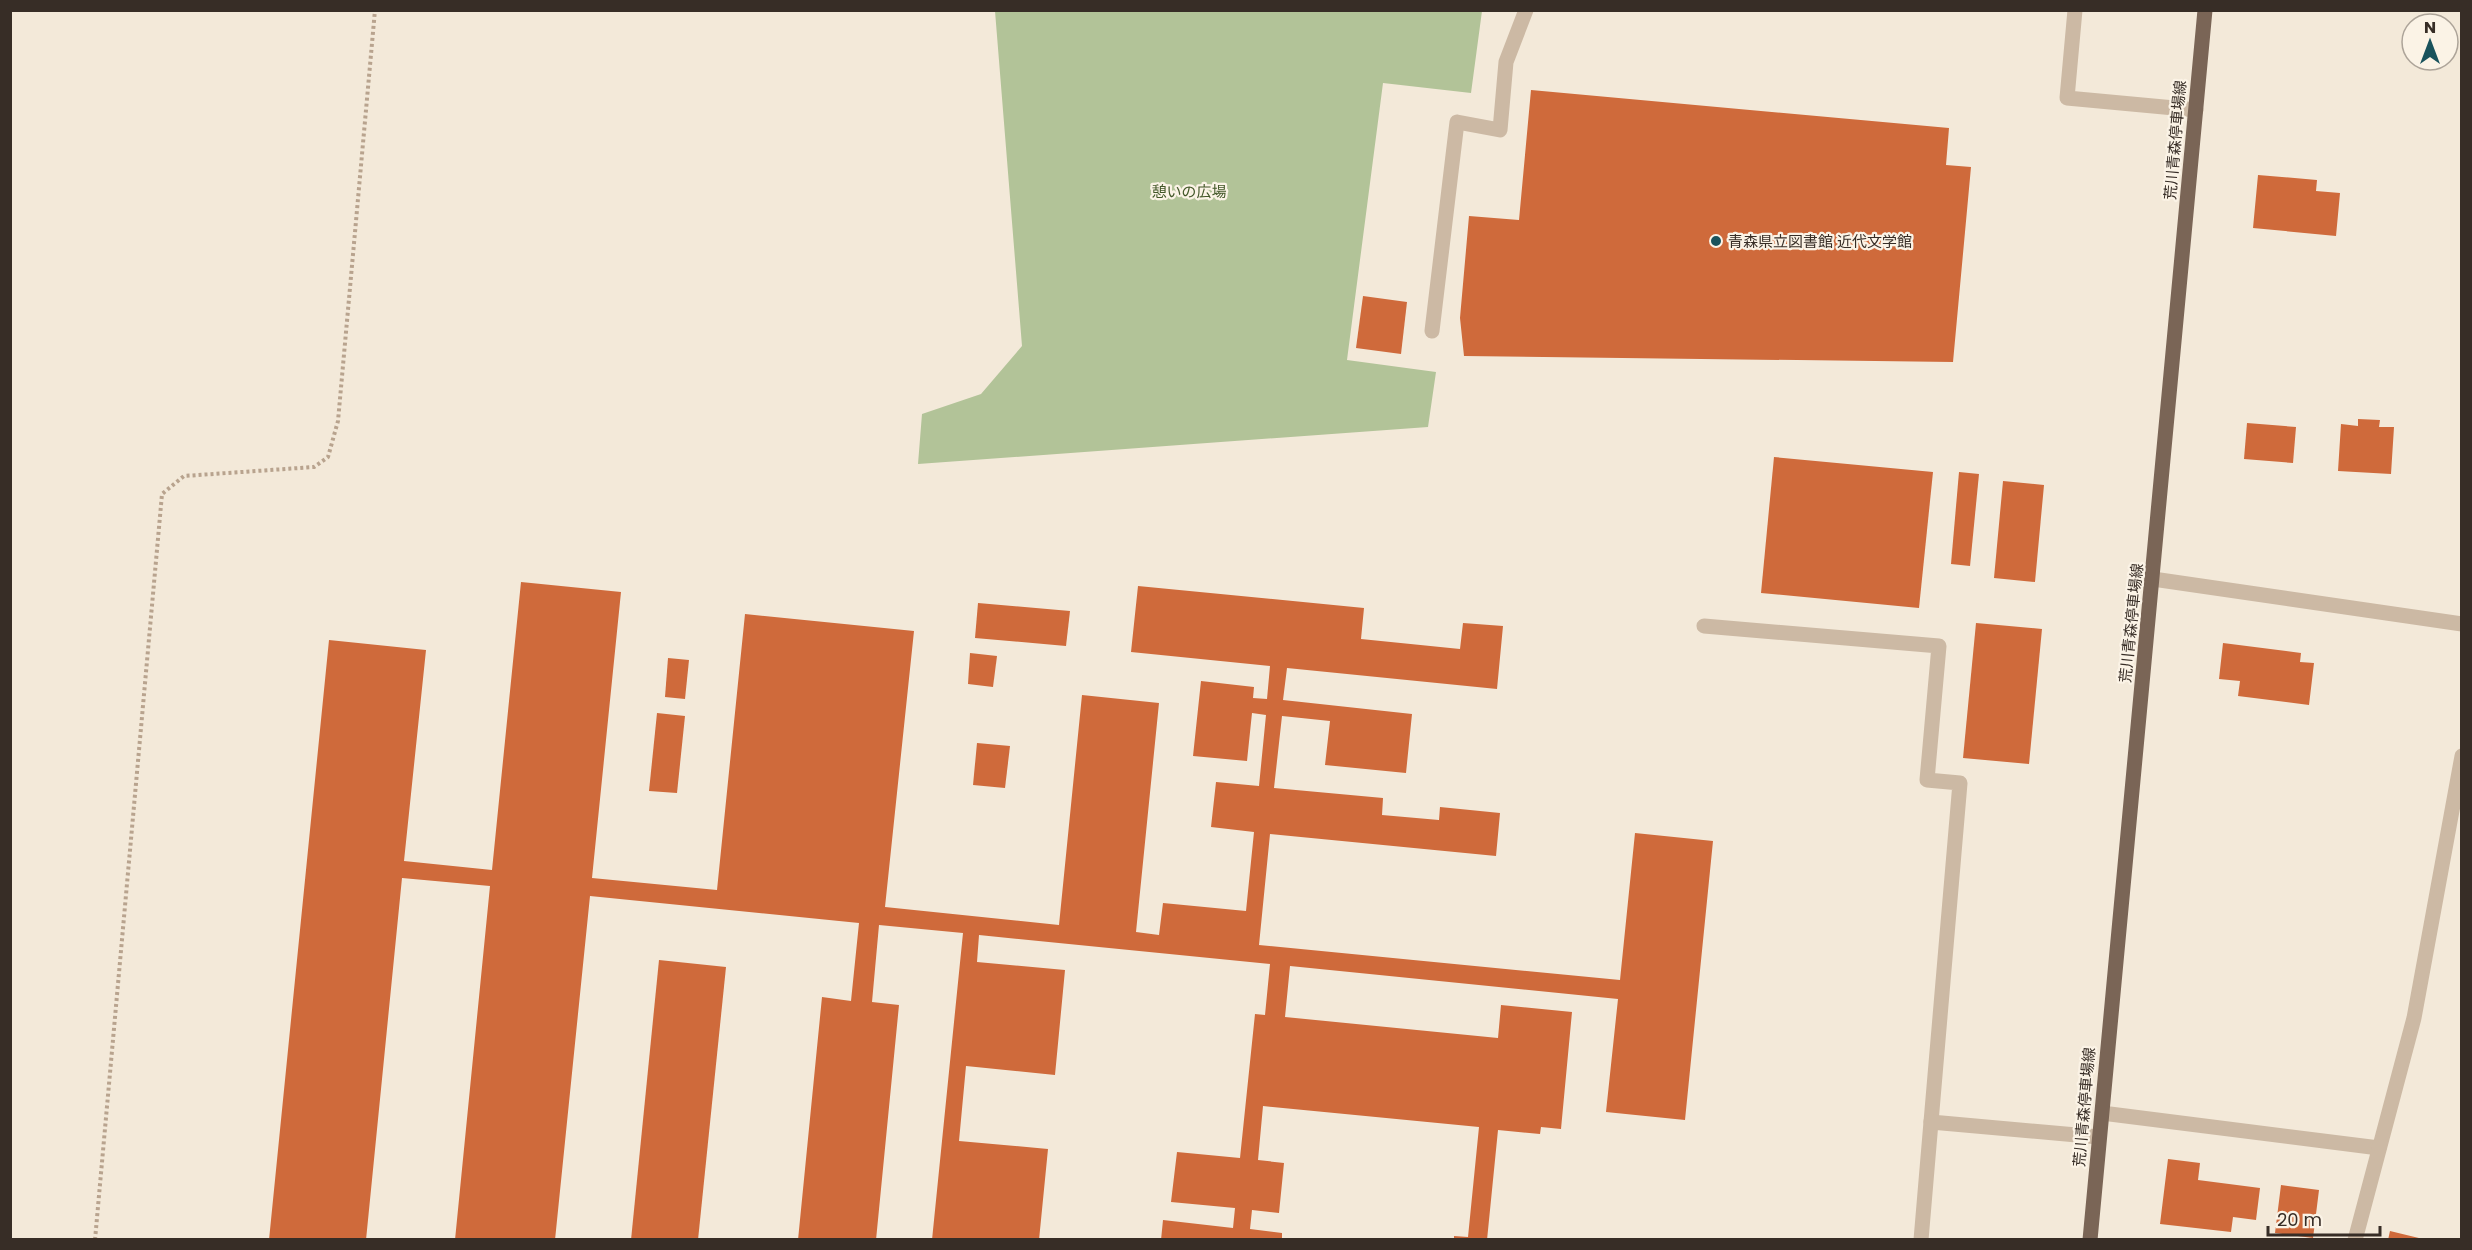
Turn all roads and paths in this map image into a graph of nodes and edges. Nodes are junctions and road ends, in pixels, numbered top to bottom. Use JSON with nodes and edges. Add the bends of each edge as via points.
{"nodes":[{"id":1,"x":375,"y":10,"type":"edge"},
{"id":2,"x":1526,"y":10,"type":"edge"},
{"id":3,"x":2075,"y":10,"type":"edge"},
{"id":4,"x":2205,"y":10,"type":"edge"},
{"id":5,"x":2196,"y":110,"type":"junction"},
{"id":6,"x":1432,"y":331,"type":"dead end"},
{"id":7,"x":2153,"y":579,"type":"junction"},
{"id":8,"x":2462,"y":624,"type":"edge"},
{"id":9,"x":1704,"y":626,"type":"dead end"},
{"id":10,"x":2462,"y":756,"type":"edge"},
{"id":11,"x":2102,"y":1113,"type":"junction"},
{"id":12,"x":1931,"y":1122,"type":"junction"},
{"id":13,"x":2099,"y":1137,"type":"junction"},
{"id":14,"x":2379,"y":1148,"type":"junction"},
{"id":15,"x":95,"y":1239,"type":"edge"},
{"id":16,"x":1921,"y":1239,"type":"edge"},
{"id":17,"x":2090,"y":1239,"type":"edge"},
{"id":18,"x":2355,"y":1239,"type":"edge"}],
"edges":[{"from":1,"to":15,"type":"path","via":[[338,421],[328,457],[314,467],[184,476],[162,494]]},
{"from":2,"to":6,"type":"lane","via":[[1506,62],[1500,130],[1456,122]]},
{"from":3,"to":5,"type":"lane","via":[[2067,98]]},
{"from":4,"to":5,"type":"main road","name":"荒川青森停車場線"},
{"from":5,"to":7,"type":"main road","name":"荒川青森停車場線"},
{"from":7,"to":8,"type":"lane"},
{"from":7,"to":11,"type":"main road","name":"荒川青森停車場線"},
{"from":9,"to":12,"type":"lane","via":[[1939,646],[1928,780],[1960,783]]},
{"from":10,"to":14,"type":"lane","via":[[2414,1017]]},
{"from":11,"to":13,"type":"main road","name":"荒川青森停車場線"},
{"from":11,"to":14,"type":"lane"},
{"from":12,"to":13,"type":"lane"},
{"from":12,"to":16,"type":"lane"},
{"from":13,"to":17,"type":"main road","name":"荒川青森停車場線"},
{"from":14,"to":18,"type":"lane"}]}
